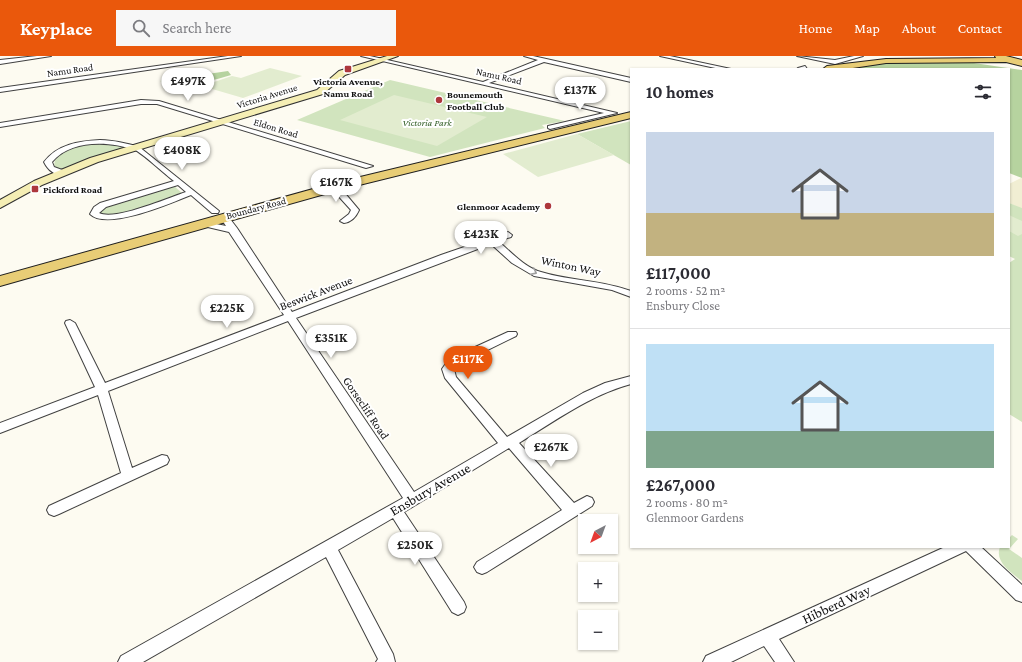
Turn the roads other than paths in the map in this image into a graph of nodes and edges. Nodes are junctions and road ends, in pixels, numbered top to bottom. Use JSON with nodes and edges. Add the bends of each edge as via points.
{"nodes":[{"id":1,"x":48,"y":56,"type":"edge"},
{"id":2,"x":192,"y":56,"type":"edge"},
{"id":3,"x":238,"y":56,"type":"edge"},
{"id":4,"x":363,"y":56,"type":"edge"},
{"id":5,"x":394,"y":56,"type":"edge"},
{"id":6,"x":526,"y":56,"type":"edge"},
{"id":7,"x":552,"y":56,"type":"edge"},
{"id":8,"x":662,"y":56,"type":"edge"},
{"id":9,"x":799,"y":56,"type":"edge"},
{"id":10,"x":861,"y":56,"type":"edge"},
{"id":11,"x":1002,"y":58,"type":"edge"},
{"id":12,"x":381,"y":60,"type":"junction"},
{"id":13,"x":542,"y":60,"type":"junction"},
{"id":14,"x":205,"y":61,"type":"junction"},
{"id":15,"x":0,"y":62,"type":"edge"},
{"id":16,"x":1022,"y":63,"type":"edge"},
{"id":17,"x":723,"y":68,"type":"edge"},
{"id":18,"x":834,"y":68,"type":"edge"},
{"id":19,"x":630,"y":80,"type":"edge"},
{"id":20,"x":484,"y":82,"type":"junction"},
{"id":21,"x":0,"y":90,"type":"edge"},
{"id":22,"x":630,"y":115,"type":"edge"},
{"id":23,"x":221,"y":122,"type":"junction"},
{"id":24,"x":0,"y":125,"type":"edge"},
{"id":25,"x":550,"y":127,"type":"dead end"},
{"id":26,"x":134,"y":148,"type":"junction"},
{"id":27,"x":358,"y":172,"type":"dead end"},
{"id":28,"x":62,"y":173,"type":"junction"},
{"id":29,"x":179,"y":182,"type":"junction"},
{"id":30,"x":335,"y":187,"type":"junction"},
{"id":31,"x":192,"y":192,"type":"junction"},
{"id":32,"x":0,"y":206,"type":"edge"},
{"id":33,"x":225,"y":220,"type":"junction"},
{"id":34,"x":344,"y":221,"type":"dead end"},
{"id":35,"x":508,"y":235,"type":"dead end"},
{"id":36,"x":492,"y":240,"type":"junction"},
{"id":37,"x":0,"y":280,"type":"edge"},
{"id":38,"x":630,"y":294,"type":"edge"},
{"id":39,"x":289,"y":317,"type":"junction"},
{"id":40,"x":70,"y":323,"type":"dead end"},
{"id":41,"x":512,"y":334,"type":"dead end"},
{"id":42,"x":630,"y":380,"type":"edge"},
{"id":43,"x":102,"y":389,"type":"junction"},
{"id":44,"x":0,"y":428,"type":"edge"},
{"id":45,"x":508,"y":443,"type":"junction"},
{"id":46,"x":162,"y":460,"type":"dead end"},
{"id":47,"x":128,"y":476,"type":"junction"},
{"id":48,"x":412,"y":500,"type":"junction"},
{"id":49,"x":587,"y":502,"type":"dead end"},
{"id":50,"x":54,"y":510,"type":"dead end"},
{"id":51,"x":395,"y":510,"type":"junction"},
{"id":52,"x":572,"y":511,"type":"junction"},
{"id":53,"x":328,"y":548,"type":"junction"},
{"id":54,"x":958,"y":548,"type":"edge"},
{"id":55,"x":972,"y":548,"type":"edge"},
{"id":56,"x":482,"y":567,"type":"dead end"},
{"id":57,"x":1022,"y":595,"type":"edge"},
{"id":58,"x":458,"y":607,"type":"dead end"},
{"id":59,"x":767,"y":636,"type":"junction"},
{"id":60,"x":127,"y":662,"type":"edge"},
{"id":61,"x":385,"y":662,"type":"edge"},
{"id":62,"x":712,"y":662,"type":"edge"},
{"id":63,"x":785,"y":662,"type":"edge"}],
"edges":[{"from":1,"to":15,"type":"street"},
{"from":2,"to":14,"type":"street"},
{"from":3,"to":14,"type":"street","name":"Namu Road"},
{"from":4,"to":12,"type":"street","name":"Namu Road"},
{"from":5,"to":12,"type":"street","name":"Victoria Avenue"},
{"from":6,"to":13,"type":"street"},
{"from":7,"to":13,"type":"street"},
{"from":8,"to":17,"type":"street"},
{"from":9,"to":10,"type":"street","via":[[835,62]]},
{"from":11,"to":16,"type":"main road"},
{"from":11,"to":18,"type":"main road","via":[[886,61]]},
{"from":12,"to":20,"type":"street","name":"Namu Road"},
{"from":12,"to":23,"type":"street","name":"Victoria Avenue","via":[[342,73],[320,92]]},
{"from":13,"to":19,"type":"street"},
{"from":13,"to":20,"type":"street"},
{"from":14,"to":21,"type":"street","name":"Namu Road"},
{"from":20,"to":25,"type":"street","name":"Namu Road","via":[[614,113]]},
{"from":22,"to":30,"type":"main road","name":"Boundary Road"},
{"from":23,"to":24,"type":"street","name":"Eldon Road","via":[[157,102],[142,102]]},
{"from":23,"to":26,"type":"street","name":"Victoria Avenue"},
{"from":23,"to":27,"type":"street","name":"Eldon Road","via":[[369,166]]},
{"from":26,"to":28,"type":"street","name":"Victoria Avenue"},
{"from":26,"to":28,"type":"street","via":[[120,142],[105,141],[69,148],[55,154],[48,162],[51,168]]},
{"from":26,"to":29,"type":"street"},
{"from":28,"to":32,"type":"street","name":"Victoria Avenue","via":[[38,183]]},
{"from":29,"to":31,"type":"street"},
{"from":29,"to":31,"type":"street","via":[[103,205],[94,214],[103,218],[117,217]]},
{"from":30,"to":33,"type":"main road","name":"Boundary Road"},
{"from":30,"to":34,"type":"street","via":[[355,210],[353,215]]},
{"from":31,"to":33,"type":"street"},
{"from":33,"to":37,"type":"main road","name":"Boundary Road","via":[[202,223]]},
{"from":33,"to":39,"type":"street","name":"Gorsecliff Road"},
{"from":35,"to":36,"type":"street","name":"Beswick Avenue"},
{"from":36,"to":38,"type":"street","name":"Winton Way","one_way":true,"via":[[515,261],[537,274],[614,288]]},
{"from":36,"to":39,"type":"street","name":"Beswick Avenue"},
{"from":39,"to":43,"type":"street","name":"Beswick Avenue"},
{"from":39,"to":48,"type":"street","name":"Gorsecliff Road"},
{"from":40,"to":43,"type":"street"},
{"from":41,"to":45,"type":"street","via":[[453,362],[448,369],[451,378]]},
{"from":42,"to":45,"type":"street","name":"Ensbury Avenue","via":[[587,396]]},
{"from":43,"to":44,"type":"street","name":"Beswick Avenue"},
{"from":43,"to":47,"type":"street"},
{"from":45,"to":48,"type":"street","name":"Ensbury Avenue"},
{"from":45,"to":52,"type":"street"},
{"from":46,"to":47,"type":"street"},
{"from":47,"to":50,"type":"street"},
{"from":48,"to":51,"type":"street","name":"Ensbury Avenue"},
{"from":49,"to":52,"type":"street"},
{"from":51,"to":53,"type":"street","name":"Ensbury Avenue"},
{"from":51,"to":58,"type":"street"},
{"from":52,"to":56,"type":"street"},
{"from":53,"to":60,"type":"street","name":"Ensbury Avenue"},
{"from":53,"to":61,"type":"street","via":[[387,660]]},
{"from":54,"to":59,"type":"street","name":"Hibberd Way"},
{"from":55,"to":57,"type":"street"},
{"from":59,"to":62,"type":"street","name":"Hibberd Way"},
{"from":59,"to":63,"type":"street"}]}
